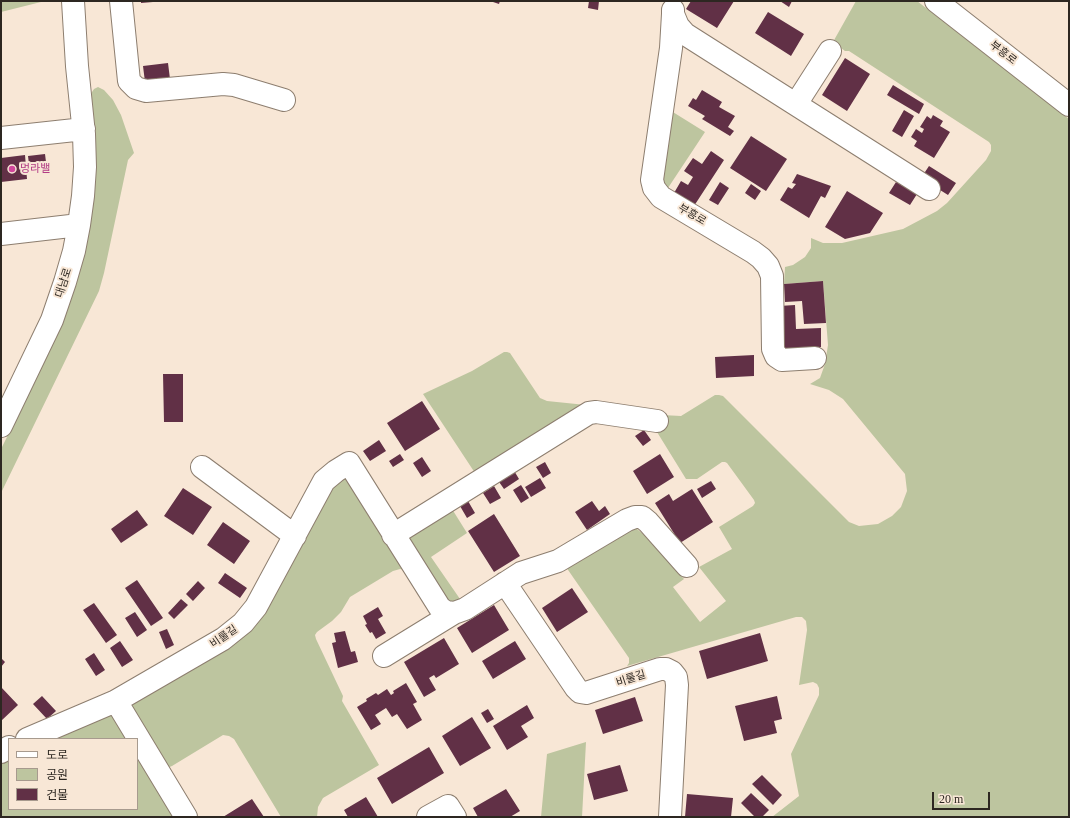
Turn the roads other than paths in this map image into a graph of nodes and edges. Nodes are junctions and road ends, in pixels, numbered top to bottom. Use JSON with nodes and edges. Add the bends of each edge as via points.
{"nodes":[{"id":1,"x":73,"y":1,"type":"edge"},
{"id":2,"x":121,"y":1,"type":"edge"},
{"id":3,"x":936,"y":1,"type":"edge"},
{"id":4,"x":673,"y":7,"type":"edge"},
{"id":5,"x":830,"y":51,"type":"dead end"},
{"id":6,"x":284,"y":100,"type":"dead end"},
{"id":7,"x":796,"y":104,"type":"junction"},
{"id":8,"x":1069,"y":106,"type":"edge"},
{"id":9,"x":84,"y":129,"type":"junction"},
{"id":10,"x":1,"y":138,"type":"edge"},
{"id":11,"x":929,"y":189,"type":"dead end"},
{"id":12,"x":79,"y":225,"type":"junction"},
{"id":13,"x":1,"y":234,"type":"edge"},
{"id":14,"x":815,"y":358,"type":"dead end"},
{"id":15,"x":8,"y":398,"type":"edge"},
{"id":16,"x":657,"y":421,"type":"dead end"},
{"id":17,"x":1,"y":426,"type":"edge"},
{"id":18,"x":202,"y":467,"type":"dead end"},
{"id":19,"x":394,"y":535,"type":"junction"},
{"id":20,"x":295,"y":536,"type":"junction"},
{"id":21,"x":687,"y":566,"type":"dead end"},
{"id":22,"x":505,"y":583,"type":"junction"},
{"id":23,"x":454,"y":613,"type":"junction"},
{"id":24,"x":384,"y":656,"type":"dead end"},
{"id":25,"x":116,"y":701,"type":"junction"},
{"id":26,"x":29,"y":738,"type":"edge"},
{"id":27,"x":666,"y":816,"type":"edge"},
{"id":28,"x":186,"y":817,"type":"edge"},
{"id":29,"x":428,"y":817,"type":"edge"},
{"id":30,"x":455,"y":817,"type":"edge"}],
"edges":[{"from":1,"to":9,"type":"street","name":"대남로"},
{"from":2,"to":6,"type":"street","via":[[129,81],[136,88],[146,91],[223,84]]},
{"from":3,"to":8,"type":"street","name":"부흥로"},
{"from":4,"to":7,"type":"street","name":"부흥로","via":[[678,26],[685,34]]},
{"from":4,"to":14,"type":"street","name":"부흥로","via":[[672,48],[652,180],[654,188],[661,197],[761,258],[772,276],[773,349],[776,356],[782,360]]},
{"from":5,"to":7,"type":"street"},
{"from":7,"to":11,"type":"street","name":"부흥로"},
{"from":9,"to":10,"type":"street"},
{"from":9,"to":12,"type":"street","name":"대남로","via":[[85,167]]},
{"from":12,"to":13,"type":"street"},
{"from":12,"to":15,"type":"street","name":"대남로","via":[[73,258],[52,320]]},
{"from":15,"to":17,"type":"street","name":"대남로"},
{"from":16,"to":19,"type":"street","via":[[589,413]]},
{"from":18,"to":20,"type":"street"},
{"from":19,"to":20,"type":"street","name":"비룰길","via":[[349,463],[324,481]]},
{"from":19,"to":23,"type":"street","name":"비룰길","via":[[440,608]]},
{"from":20,"to":25,"type":"street","name":"비룰길","via":[[256,607],[243,623],[223,639]]},
{"from":21,"to":22,"type":"street","via":[[648,522],[635,517],[558,561],[521,573]]},
{"from":22,"to":23,"type":"street","via":[[465,609]]},
{"from":22,"to":27,"type":"street","name":"비룰길","via":[[580,692],[586,693],[660,669],[672,672],[677,685]]},
{"from":23,"to":24,"type":"street"},
{"from":25,"to":26,"type":"street","name":"비룰길"},
{"from":25,"to":28,"type":"street"},
{"from":29,"to":30,"type":"street","via":[[448,806]]}]}
